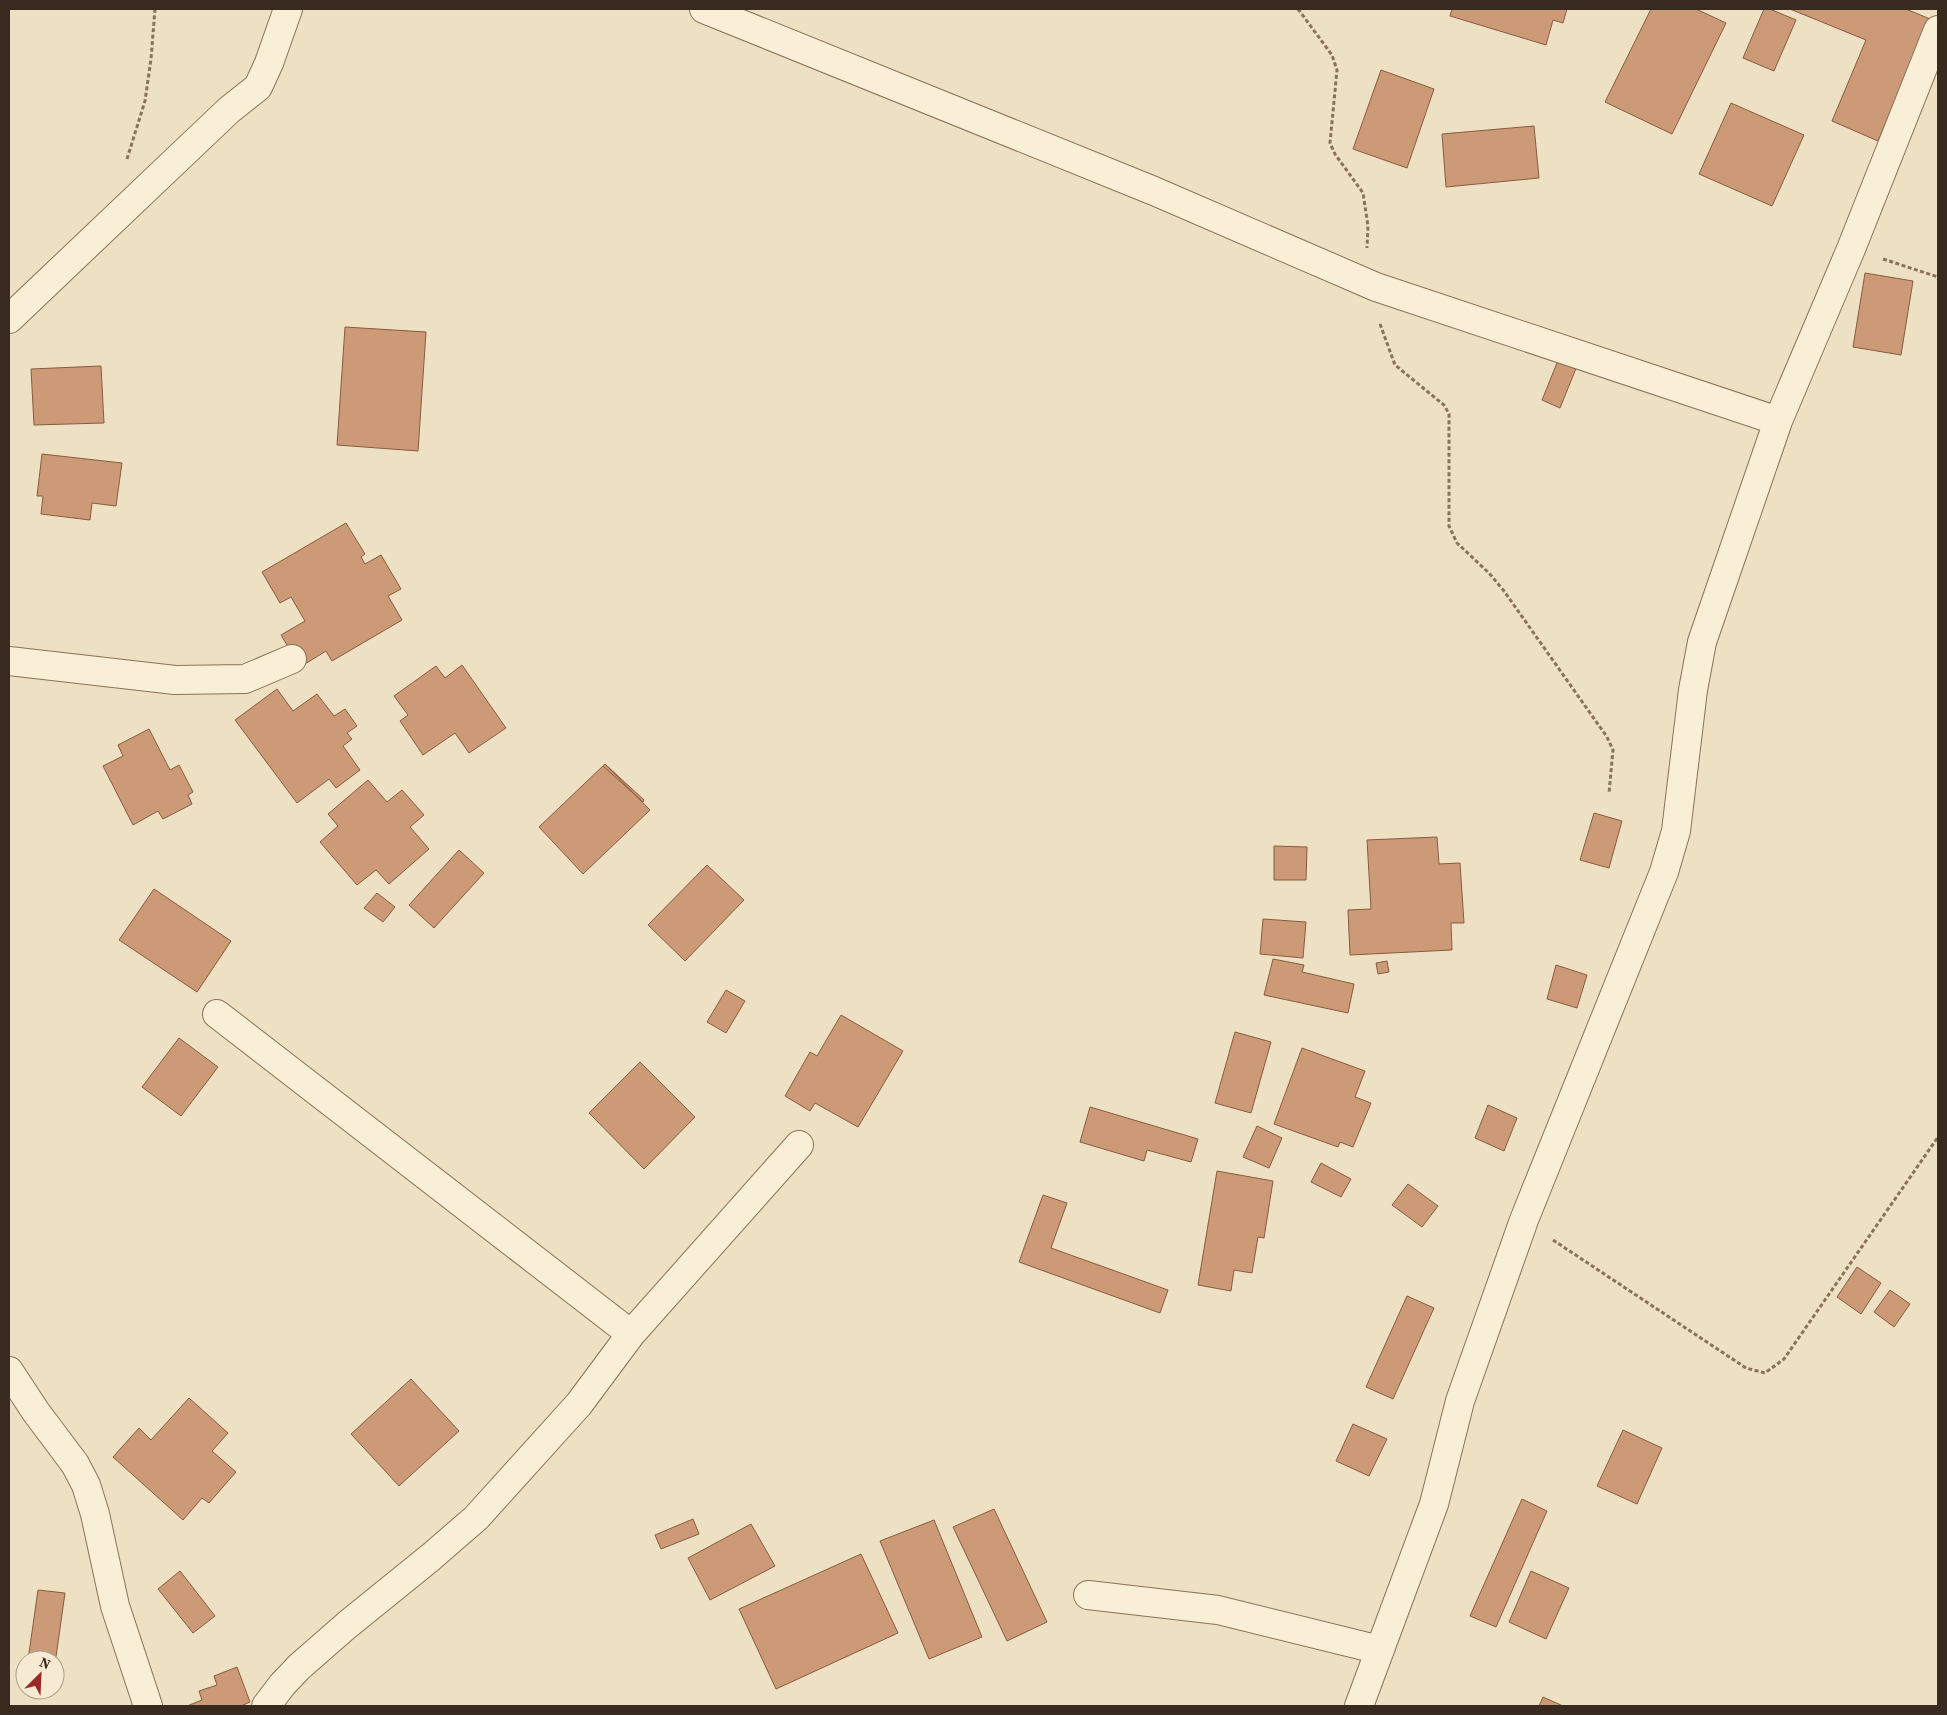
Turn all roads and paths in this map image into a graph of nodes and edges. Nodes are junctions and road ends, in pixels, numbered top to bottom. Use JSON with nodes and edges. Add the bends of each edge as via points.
{"nodes":[{"id":1,"x":155,"y":9,"type":"edge"},
{"id":2,"x":288,"y":9,"type":"edge"},
{"id":3,"x":704,"y":9,"type":"edge"},
{"id":4,"x":1298,"y":9,"type":"edge"},
{"id":5,"x":1938,"y":30,"type":"edge"},
{"id":6,"x":126,"y":162,"type":"dead end"},
{"id":7,"x":1851,"y":249,"type":"junction"},
{"id":8,"x":1938,"y":277,"type":"edge"},
{"id":9,"x":1365,"y":282,"type":"junction"},
{"id":10,"x":9,"y":319,"type":"edge"},
{"id":11,"x":1778,"y":421,"type":"junction"},
{"id":12,"x":292,"y":658,"type":"dead end"},
{"id":13,"x":9,"y":661,"type":"edge"},
{"id":14,"x":1609,"y":793,"type":"dead end"},
{"id":15,"x":217,"y":1014,"type":"dead end"},
{"id":16,"x":1938,"y":1137,"type":"edge"},
{"id":17,"x":799,"y":1145,"type":"dead end"},
{"id":18,"x":1524,"y":1220,"type":"junction"},
{"id":19,"x":631,"y":1334,"type":"junction"},
{"id":20,"x":9,"y":1371,"type":"edge"},
{"id":21,"x":1088,"y":1595,"type":"dead end"},
{"id":22,"x":1380,"y":1650,"type":"junction"},
{"id":23,"x":148,"y":1706,"type":"edge"},
{"id":24,"x":266,"y":1706,"type":"edge"},
{"id":25,"x":1359,"y":1706,"type":"edge"}],
"edges":[{"from":1,"to":6,"type":"path","via":[[145,101]]},
{"from":2,"to":10,"type":"street","via":[[258,86]]},
{"from":3,"to":9,"type":"street","via":[[1154,190]]},
{"from":4,"to":9,"type":"path","via":[[1332,55],[1336,70],[1330,143],[1363,193],[1368,226]]},
{"from":5,"to":7,"type":"street"},
{"from":7,"to":8,"type":"path"},
{"from":7,"to":11,"type":"street"},
{"from":9,"to":11,"type":"street"},
{"from":9,"to":14,"type":"path","via":[[1395,365],[1444,405],[1449,414],[1449,526],[1457,543],[1504,591],[1607,737],[1613,750]]},
{"from":11,"to":18,"type":"street","via":[[1702,642],[1676,831],[1664,872]]},
{"from":12,"to":13,"type":"street","via":[[245,679],[175,680]]},
{"from":15,"to":19,"type":"street"},
{"from":16,"to":18,"type":"path","via":[[1784,1359],[1765,1373],[1746,1368]]},
{"from":17,"to":19,"type":"street"},
{"from":18,"to":22,"type":"street","via":[[1460,1401],[1434,1504]]},
{"from":19,"to":24,"type":"street","via":[[579,1404],[476,1518],[300,1667]]},
{"from":20,"to":23,"type":"street","via":[[75,1464],[86,1485],[115,1606]]},
{"from":21,"to":22,"type":"street","via":[[1218,1610]]},
{"from":22,"to":25,"type":"street"}]}
